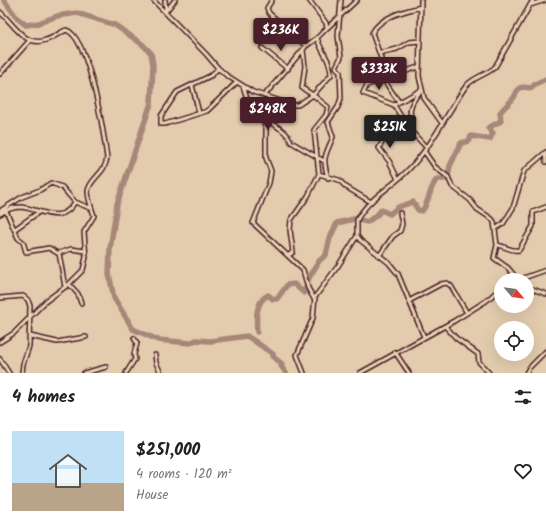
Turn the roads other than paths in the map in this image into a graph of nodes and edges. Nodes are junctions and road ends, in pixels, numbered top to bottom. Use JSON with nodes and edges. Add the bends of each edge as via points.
{"nodes":[{"id":1,"x":153,"y":0,"type":"edge"},
{"id":2,"x":164,"y":0,"type":"edge"},
{"id":3,"x":175,"y":0,"type":"edge"},
{"id":4,"x":272,"y":0,"type":"edge"},
{"id":5,"x":309,"y":0,"type":"edge"},
{"id":6,"x":341,"y":0,"type":"edge"},
{"id":7,"x":357,"y":0,"type":"edge"},
{"id":8,"x":421,"y":0,"type":"edge"},
{"id":9,"x":533,"y":0,"type":"edge"},
{"id":10,"x":546,"y":0,"type":"edge"},
{"id":11,"x":530,"y":5,"type":"junction"},
{"id":12,"x":421,"y":7,"type":"junction"},
{"id":13,"x":166,"y":11,"type":"junction"},
{"id":14,"x":0,"y":12,"type":"edge"},
{"id":15,"x":340,"y":15,"type":"junction"},
{"id":16,"x":327,"y":28,"type":"junction"},
{"id":17,"x":317,"y":38,"type":"junction"},
{"id":18,"x":30,"y":40,"type":"junction"},
{"id":19,"x":420,"y":41,"type":"junction"},
{"id":20,"x":306,"y":46,"type":"junction"},
{"id":21,"x":262,"y":48,"type":"dead end"},
{"id":22,"x":303,"y":50,"type":"junction"},
{"id":23,"x":379,"y":53,"type":"junction"},
{"id":24,"x":418,"y":67,"type":"junction"},
{"id":25,"x":218,"y":68,"type":"junction"},
{"id":26,"x":288,"y":69,"type":"junction"},
{"id":27,"x":0,"y":74,"type":"edge"},
{"id":28,"x":383,"y":79,"type":"junction"},
{"id":29,"x":237,"y":82,"type":"junction"},
{"id":30,"x":192,"y":85,"type":"junction"},
{"id":31,"x":243,"y":86,"type":"junction"},
{"id":32,"x":422,"y":90,"type":"junction"},
{"id":33,"x":313,"y":95,"type":"junction"},
{"id":34,"x":264,"y":96,"type":"junction"},
{"id":35,"x":399,"y":102,"type":"junction"},
{"id":36,"x":394,"y":105,"type":"junction"},
{"id":37,"x":199,"y":113,"type":"junction"},
{"id":38,"x":262,"y":120,"type":"junction"},
{"id":39,"x":403,"y":120,"type":"junction"},
{"id":40,"x":442,"y":122,"type":"junction"},
{"id":41,"x":408,"y":128,"type":"junction"},
{"id":42,"x":426,"y":147,"type":"junction"},
{"id":43,"x":424,"y":151,"type":"junction"},
{"id":44,"x":546,"y":152,"type":"edge"},
{"id":45,"x":318,"y":159,"type":"junction"},
{"id":46,"x":324,"y":161,"type":"junction"},
{"id":47,"x":546,"y":162,"type":"edge"},
{"id":48,"x":319,"y":174,"type":"junction"},
{"id":49,"x":328,"y":178,"type":"junction"},
{"id":50,"x":398,"y":179,"type":"junction"},
{"id":51,"x":74,"y":202,"type":"junction"},
{"id":52,"x":371,"y":202,"type":"junction"},
{"id":53,"x":546,"y":207,"type":"edge"},
{"id":54,"x":90,"y":208,"type":"junction"},
{"id":55,"x":3,"y":210,"type":"edge"},
{"id":56,"x":39,"y":212,"type":"junction"},
{"id":57,"x":400,"y":213,"type":"dead end"},
{"id":58,"x":0,"y":214,"type":"edge"},
{"id":59,"x":15,"y":229,"type":"junction"},
{"id":60,"x":495,"y":229,"type":"junction"},
{"id":61,"x":357,"y":236,"type":"junction"},
{"id":62,"x":497,"y":245,"type":"junction"},
{"id":63,"x":85,"y":251,"type":"junction"},
{"id":64,"x":58,"y":254,"type":"junction"},
{"id":65,"x":289,"y":255,"type":"junction"},
{"id":66,"x":379,"y":256,"type":"junction"},
{"id":67,"x":546,"y":270,"type":"edge"},
{"id":68,"x":512,"y":273,"type":"edge"},
{"id":69,"x":534,"y":274,"type":"edge"},
{"id":70,"x":69,"y":284,"type":"junction"},
{"id":71,"x":65,"y":287,"type":"junction"},
{"id":72,"x":534,"y":290,"type":"edge"},
{"id":73,"x":494,"y":293,"type":"edge"},
{"id":74,"x":546,"y":294,"type":"edge"},
{"id":75,"x":0,"y":298,"type":"edge"},
{"id":76,"x":314,"y":299,"type":"junction"},
{"id":77,"x":409,"y":301,"type":"junction"},
{"id":78,"x":81,"y":303,"type":"dead end"},
{"id":79,"x":467,"y":313,"type":"junction"},
{"id":80,"x":29,"y":318,"type":"junction"},
{"id":81,"x":446,"y":326,"type":"junction"},
{"id":82,"x":30,"y":336,"type":"junction"},
{"id":83,"x":86,"y":337,"type":"dead end"},
{"id":84,"x":424,"y":337,"type":"junction"},
{"id":85,"x":134,"y":338,"type":"dead end"},
{"id":86,"x":0,"y":342,"type":"edge"},
{"id":87,"x":546,"y":351,"type":"edge"},
{"id":88,"x":395,"y":352,"type":"junction"},
{"id":89,"x":155,"y":355,"type":"dead end"},
{"id":90,"x":0,"y":358,"type":"edge"},
{"id":91,"x":106,"y":367,"type":"dead end"},
{"id":92,"x":9,"y":373,"type":"edge"},
{"id":93,"x":22,"y":373,"type":"edge"},
{"id":94,"x":84,"y":373,"type":"edge"},
{"id":95,"x":126,"y":373,"type":"edge"},
{"id":96,"x":161,"y":373,"type":"edge"},
{"id":97,"x":304,"y":373,"type":"edge"},
{"id":98,"x":360,"y":373,"type":"edge"},
{"id":99,"x":409,"y":373,"type":"edge"},
{"id":100,"x":488,"y":373,"type":"edge"},
{"id":101,"x":526,"y":373,"type":"edge"}],
"edges":[{"from":1,"to":13,"type":"street"},
{"from":2,"to":13,"type":"street"},
{"from":3,"to":13,"type":"street"},
{"from":4,"to":20,"type":"street","via":[[267,8],[269,13]]},
{"from":5,"to":16,"type":"street"},
{"from":6,"to":15,"type":"street"},
{"from":7,"to":15,"type":"street"},
{"from":8,"to":12,"type":"street"},
{"from":9,"to":11,"type":"street"},
{"from":10,"to":11,"type":"street"},
{"from":11,"to":40,"type":"street","via":[[496,67],[471,81]]},
{"from":12,"to":19,"type":"street"},
{"from":12,"to":23,"type":"street","via":[[399,12],[375,26],[372,35]]},
{"from":13,"to":25,"type":"street"},
{"from":14,"to":18,"type":"street"},
{"from":15,"to":16,"type":"street"},
{"from":15,"to":46,"type":"street","via":[[338,36],[341,57],[336,67],[340,72],[341,98],[328,122],[333,137],[326,149]]},
{"from":16,"to":17,"type":"street"},
{"from":17,"to":20,"type":"street"},
{"from":17,"to":33,"type":"street","via":[[330,63],[331,75]]},
{"from":18,"to":27,"type":"street"},
{"from":18,"to":54,"type":"street","via":[[44,41],[60,32],[69,31],[74,35],[84,56],[99,111],[106,158],[104,169],[88,192]]},
{"from":19,"to":23,"type":"street","via":[[409,42],[397,49]]},
{"from":19,"to":24,"type":"street"},
{"from":20,"to":22,"type":"street"},
{"from":21,"to":26,"type":"street"},
{"from":22,"to":26,"type":"street"},
{"from":22,"to":33,"type":"street","via":[[302,88]]},
{"from":23,"to":28,"type":"street"},
{"from":24,"to":28,"type":"street"},
{"from":24,"to":32,"type":"street"},
{"from":25,"to":29,"type":"street"},
{"from":25,"to":30,"type":"street","via":[[212,75]]},
{"from":26,"to":34,"type":"street"},
{"from":28,"to":35,"type":"street"},
{"from":28,"to":36,"type":"street","via":[[367,85],[363,93]]},
{"from":29,"to":31,"type":"street"},
{"from":29,"to":37,"type":"street","via":[[211,108]]},
{"from":30,"to":37,"type":"street"},
{"from":30,"to":37,"type":"street","via":[[174,95],[161,116],[161,122],[165,124]]},
{"from":31,"to":34,"type":"street"},
{"from":31,"to":38,"type":"street","via":[[251,111]]},
{"from":32,"to":35,"type":"street"},
{"from":32,"to":40,"type":"street","via":[[424,98]]},
{"from":32,"to":41,"type":"street","via":[[410,107],[412,119]]},
{"from":33,"to":34,"type":"street","via":[[301,104],[294,105]]},
{"from":33,"to":45,"type":"street","via":[[328,107],[324,119],[314,130]]},
{"from":35,"to":36,"type":"street"},
{"from":36,"to":39,"type":"street"},
{"from":38,"to":45,"type":"street","via":[[280,129],[291,142]]},
{"from":38,"to":65,"type":"street","via":[[266,128],[266,158],[271,177],[253,223],[283,253]]},
{"from":39,"to":41,"type":"street"},
{"from":39,"to":50,"type":"street","via":[[392,125],[379,148]]},
{"from":40,"to":42,"type":"street"},
{"from":41,"to":42,"type":"street"},
{"from":42,"to":43,"type":"street"},
{"from":43,"to":50,"type":"street"},
{"from":43,"to":60,"type":"street","via":[[435,167],[448,177],[452,186],[492,219]]},
{"from":44,"to":47,"type":"street"},
{"from":44,"to":60,"type":"street","via":[[524,171],[513,208],[503,224]]},
{"from":45,"to":46,"type":"street"},
{"from":45,"to":48,"type":"street"},
{"from":46,"to":49,"type":"street"},
{"from":48,"to":49,"type":"street"},
{"from":48,"to":65,"type":"street","via":[[308,196],[291,220],[293,252]]},
{"from":49,"to":52,"type":"street","via":[[338,180]]},
{"from":50,"to":52,"type":"street"},
{"from":51,"to":54,"type":"street"},
{"from":51,"to":55,"type":"street","via":[[62,187],[51,183],[22,197]]},
{"from":51,"to":56,"type":"street","via":[[66,213]]},
{"from":52,"to":61,"type":"street","via":[[356,220]]},
{"from":53,"to":62,"type":"street","via":[[533,212],[532,226],[519,250],[513,251],[506,246]]},
{"from":54,"to":63,"type":"street","via":[[94,216],[84,232]]},
{"from":55,"to":56,"type":"street","via":[[19,207]]},
{"from":55,"to":58,"type":"street"},
{"from":55,"to":59,"type":"street"},
{"from":56,"to":59,"type":"street"},
{"from":57,"to":66,"type":"street","via":[[400,231],[393,236]]},
{"from":59,"to":64,"type":"street","via":[[26,252],[49,248]]},
{"from":60,"to":62,"type":"street"},
{"from":61,"to":66,"type":"street"},
{"from":61,"to":76,"type":"street"},
{"from":62,"to":68,"type":"street","via":[[494,258]]},
{"from":63,"to":64,"type":"street","via":[[71,249],[60,251]]},
{"from":63,"to":70,"type":"street","via":[[86,262],[83,270]]},
{"from":64,"to":71,"type":"street"},
{"from":65,"to":76,"type":"street","via":[[303,270]]},
{"from":66,"to":77,"type":"street","via":[[398,274]]},
{"from":67,"to":69,"type":"street"},
{"from":70,"to":71,"type":"street"},
{"from":70,"to":78,"type":"street","via":[[78,294]]},
{"from":71,"to":80,"type":"street"},
{"from":72,"to":74,"type":"street"},
{"from":73,"to":79,"type":"street"},
{"from":75,"to":80,"type":"street","via":[[26,298],[30,306]]},
{"from":76,"to":97,"type":"street","via":[[313,318],[297,355]]},
{"from":77,"to":79,"type":"street","via":[[447,283]]},
{"from":77,"to":84,"type":"street"},
{"from":79,"to":81,"type":"street"},
{"from":80,"to":82,"type":"street"},
{"from":80,"to":86,"type":"street"},
{"from":81,"to":84,"type":"street"},
{"from":81,"to":100,"type":"street","via":[[460,341],[478,354],[479,362]]},
{"from":82,"to":83,"type":"street","via":[[57,342]]},
{"from":82,"to":93,"type":"street"},
{"from":84,"to":88,"type":"street"},
{"from":85,"to":95,"type":"street","via":[[137,343],[135,359]]},
{"from":87,"to":101,"type":"street"},
{"from":88,"to":98,"type":"street"},
{"from":88,"to":99,"type":"street"},
{"from":89,"to":96,"type":"street"},
{"from":90,"to":92,"type":"street"},
{"from":91,"to":94,"type":"street"}]}
